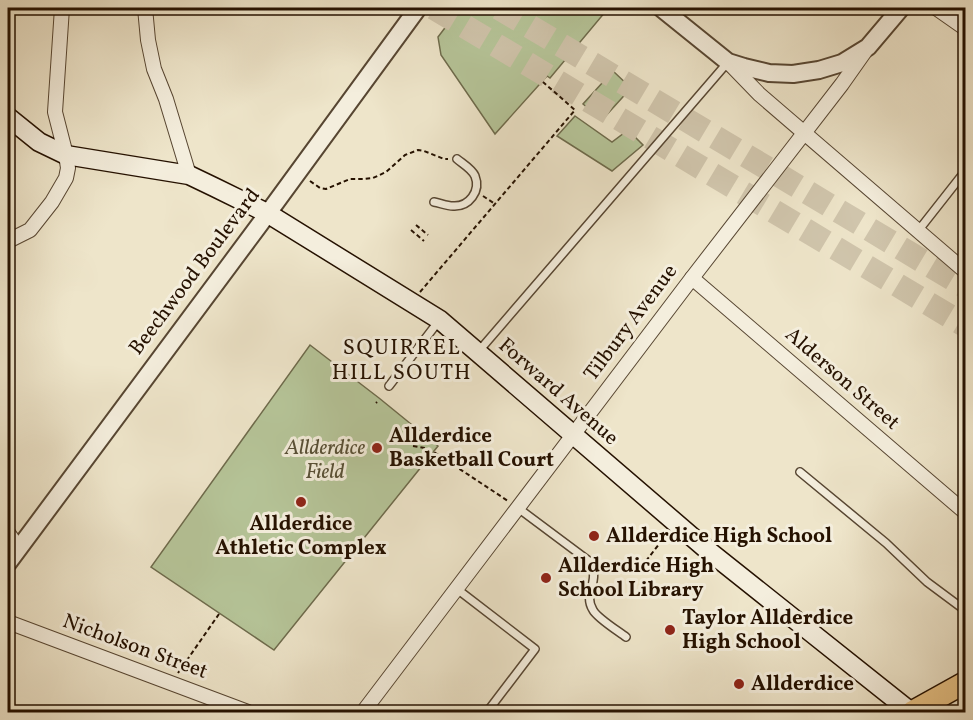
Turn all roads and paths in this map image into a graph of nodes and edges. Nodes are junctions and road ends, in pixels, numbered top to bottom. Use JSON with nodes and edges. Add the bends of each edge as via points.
{"nodes":[{"id":1,"x":62,"y":8,"type":"edge"},
{"id":2,"x":145,"y":8,"type":"edge"},
{"id":3,"x":418,"y":8,"type":"edge"},
{"id":4,"x":661,"y":8,"type":"edge"},
{"id":5,"x":901,"y":8,"type":"edge"},
{"id":6,"x":936,"y":8,"type":"edge"},
{"id":7,"x":966,"y":29,"type":"edge"},
{"id":8,"x":868,"y":47,"type":"junction"},
{"id":9,"x":728,"y":62,"type":"junction"},
{"id":10,"x":543,"y":82,"type":"dead end"},
{"id":11,"x":8,"y":117,"type":"edge"},
{"id":12,"x":805,"y":133,"type":"junction"},
{"id":13,"x":66,"y":155,"type":"junction"},
{"id":14,"x":454,"y":159,"type":"joint"},
{"id":15,"x":966,"y":170,"type":"edge"},
{"id":16,"x":189,"y":175,"type":"junction"},
{"id":17,"x":310,"y":182,"type":"dead end"},
{"id":18,"x":481,"y":194,"type":"dead end"},
{"id":19,"x":434,"y":202,"type":"dead end"},
{"id":20,"x":495,"y":204,"type":"junction"},
{"id":21,"x":267,"y":213,"type":"junction"},
{"id":22,"x":416,"y":225,"type":"dead end"},
{"id":23,"x":411,"y":230,"type":"dead end"},
{"id":24,"x":918,"y":231,"type":"junction"},
{"id":25,"x":428,"y":235,"type":"dead end"},
{"id":26,"x":424,"y":241,"type":"dead end"},
{"id":27,"x":8,"y":242,"type":"edge"},
{"id":28,"x":966,"y":272,"type":"edge"},
{"id":29,"x":692,"y":278,"type":"junction"},
{"id":30,"x":420,"y":292,"type":"dead end"},
{"id":31,"x":440,"y":320,"type":"junction"},
{"id":32,"x":478,"y":352,"type":"junction"},
{"id":33,"x":389,"y":386,"type":"dead end"},
{"id":34,"x":573,"y":435,"type":"junction"},
{"id":35,"x":413,"y":446,"type":"dead end"},
{"id":36,"x":800,"y":472,"type":"dead end"},
{"id":37,"x":518,"y":508,"type":"junction"},
{"id":38,"x":966,"y":513,"type":"edge"},
{"id":39,"x":8,"y":533,"type":"edge"},
{"id":40,"x":668,"y":533,"type":"dead end"},
{"id":41,"x":18,"y":547,"type":"junction"},
{"id":42,"x":646,"y":561,"type":"dead end"},
{"id":43,"x":8,"y":563,"type":"edge"},
{"id":44,"x":457,"y":589,"type":"junction"},
{"id":45,"x":966,"y":611,"type":"edge"},
{"id":46,"x":219,"y":614,"type":"dead end"},
{"id":47,"x":8,"y":622,"type":"edge"},
{"id":48,"x":626,"y":637,"type":"dead end"},
{"id":49,"x":966,"y":682,"type":"edge"},
{"id":50,"x":171,"y":683,"type":"junction"},
{"id":51,"x":248,"y":712,"type":"edge"},
{"id":52,"x":363,"y":712,"type":"edge"},
{"id":53,"x":487,"y":712,"type":"edge"},
{"id":54,"x":912,"y":712,"type":"edge"}],
"edges":[{"from":1,"to":13,"type":"street","via":[[55,112]]},
{"from":2,"to":16,"type":"street","via":[[154,69]]},
{"from":3,"to":21,"type":"street","name":"Beechwood Boulevard"},
{"from":4,"to":9,"type":"street"},
{"from":5,"to":8,"type":"street"},
{"from":6,"to":7,"type":"street"},
{"from":8,"to":9,"type":"street","via":[[842,63],[793,74],[769,73]]},
{"from":8,"to":12,"type":"street"},
{"from":9,"to":12,"type":"street"},
{"from":9,"to":32,"type":"lane"},
{"from":10,"to":20,"type":"path","via":[[575,110]]},
{"from":11,"to":13,"type":"main road","name":"Forward Avenue","via":[[39,142]]},
{"from":12,"to":24,"type":"street"},
{"from":12,"to":29,"type":"street","name":"Tilbury Avenue"},
{"from":13,"to":16,"type":"main road","name":"Forward Avenue"},
{"from":13,"to":27,"type":"street","via":[[66,178],[52,201],[30,230]]},
{"from":14,"to":17,"type":"path","via":[[424,151],[411,152],[373,178],[350,179],[326,189]]},
{"from":14,"to":19,"type":"lane","via":[[474,174],[473,198],[453,206]]},
{"from":15,"to":24,"type":"lane"},
{"from":16,"to":21,"type":"main road","name":"Forward Avenue"},
{"from":18,"to":20,"type":"path"},
{"from":20,"to":30,"type":"path"},
{"from":21,"to":31,"type":"main road","name":"Forward Avenue"},
{"from":21,"to":41,"type":"street","name":"Beechwood Boulevard"},
{"from":22,"to":25,"type":"path"},
{"from":23,"to":26,"type":"path"},
{"from":24,"to":28,"type":"street"},
{"from":29,"to":34,"type":"street","name":"Tilbury Avenue"},
{"from":29,"to":38,"type":"street","name":"Alderson Street"},
{"from":31,"to":32,"type":"main road","name":"Forward Avenue"},
{"from":31,"to":33,"type":"lane"},
{"from":32,"to":34,"type":"main road","name":"Forward Avenue"},
{"from":34,"to":37,"type":"street","name":"Tilbury Avenue"},
{"from":34,"to":54,"type":"main road","name":"Forward Avenue","via":[[705,548]]},
{"from":35,"to":37,"type":"path","via":[[434,452]]},
{"from":36,"to":45,"type":"lane"},
{"from":37,"to":44,"type":"street","name":"Tilbury Avenue"},
{"from":37,"to":48,"type":"lane","via":[[589,561],[595,577],[588,599],[593,612]]},
{"from":39,"to":41,"type":"street"},
{"from":40,"to":42,"type":"path"},
{"from":41,"to":43,"type":"street","name":"Beechwood Boulevard"},
{"from":44,"to":52,"type":"street","name":"Tilbury Avenue"},
{"from":44,"to":53,"type":"lane","via":[[535,649]]},
{"from":46,"to":50,"type":"path"},
{"from":47,"to":50,"type":"street","name":"Nicholson Street"},
{"from":49,"to":54,"type":"main road"},
{"from":50,"to":51,"type":"street","name":"Nicholson Street"}]}
